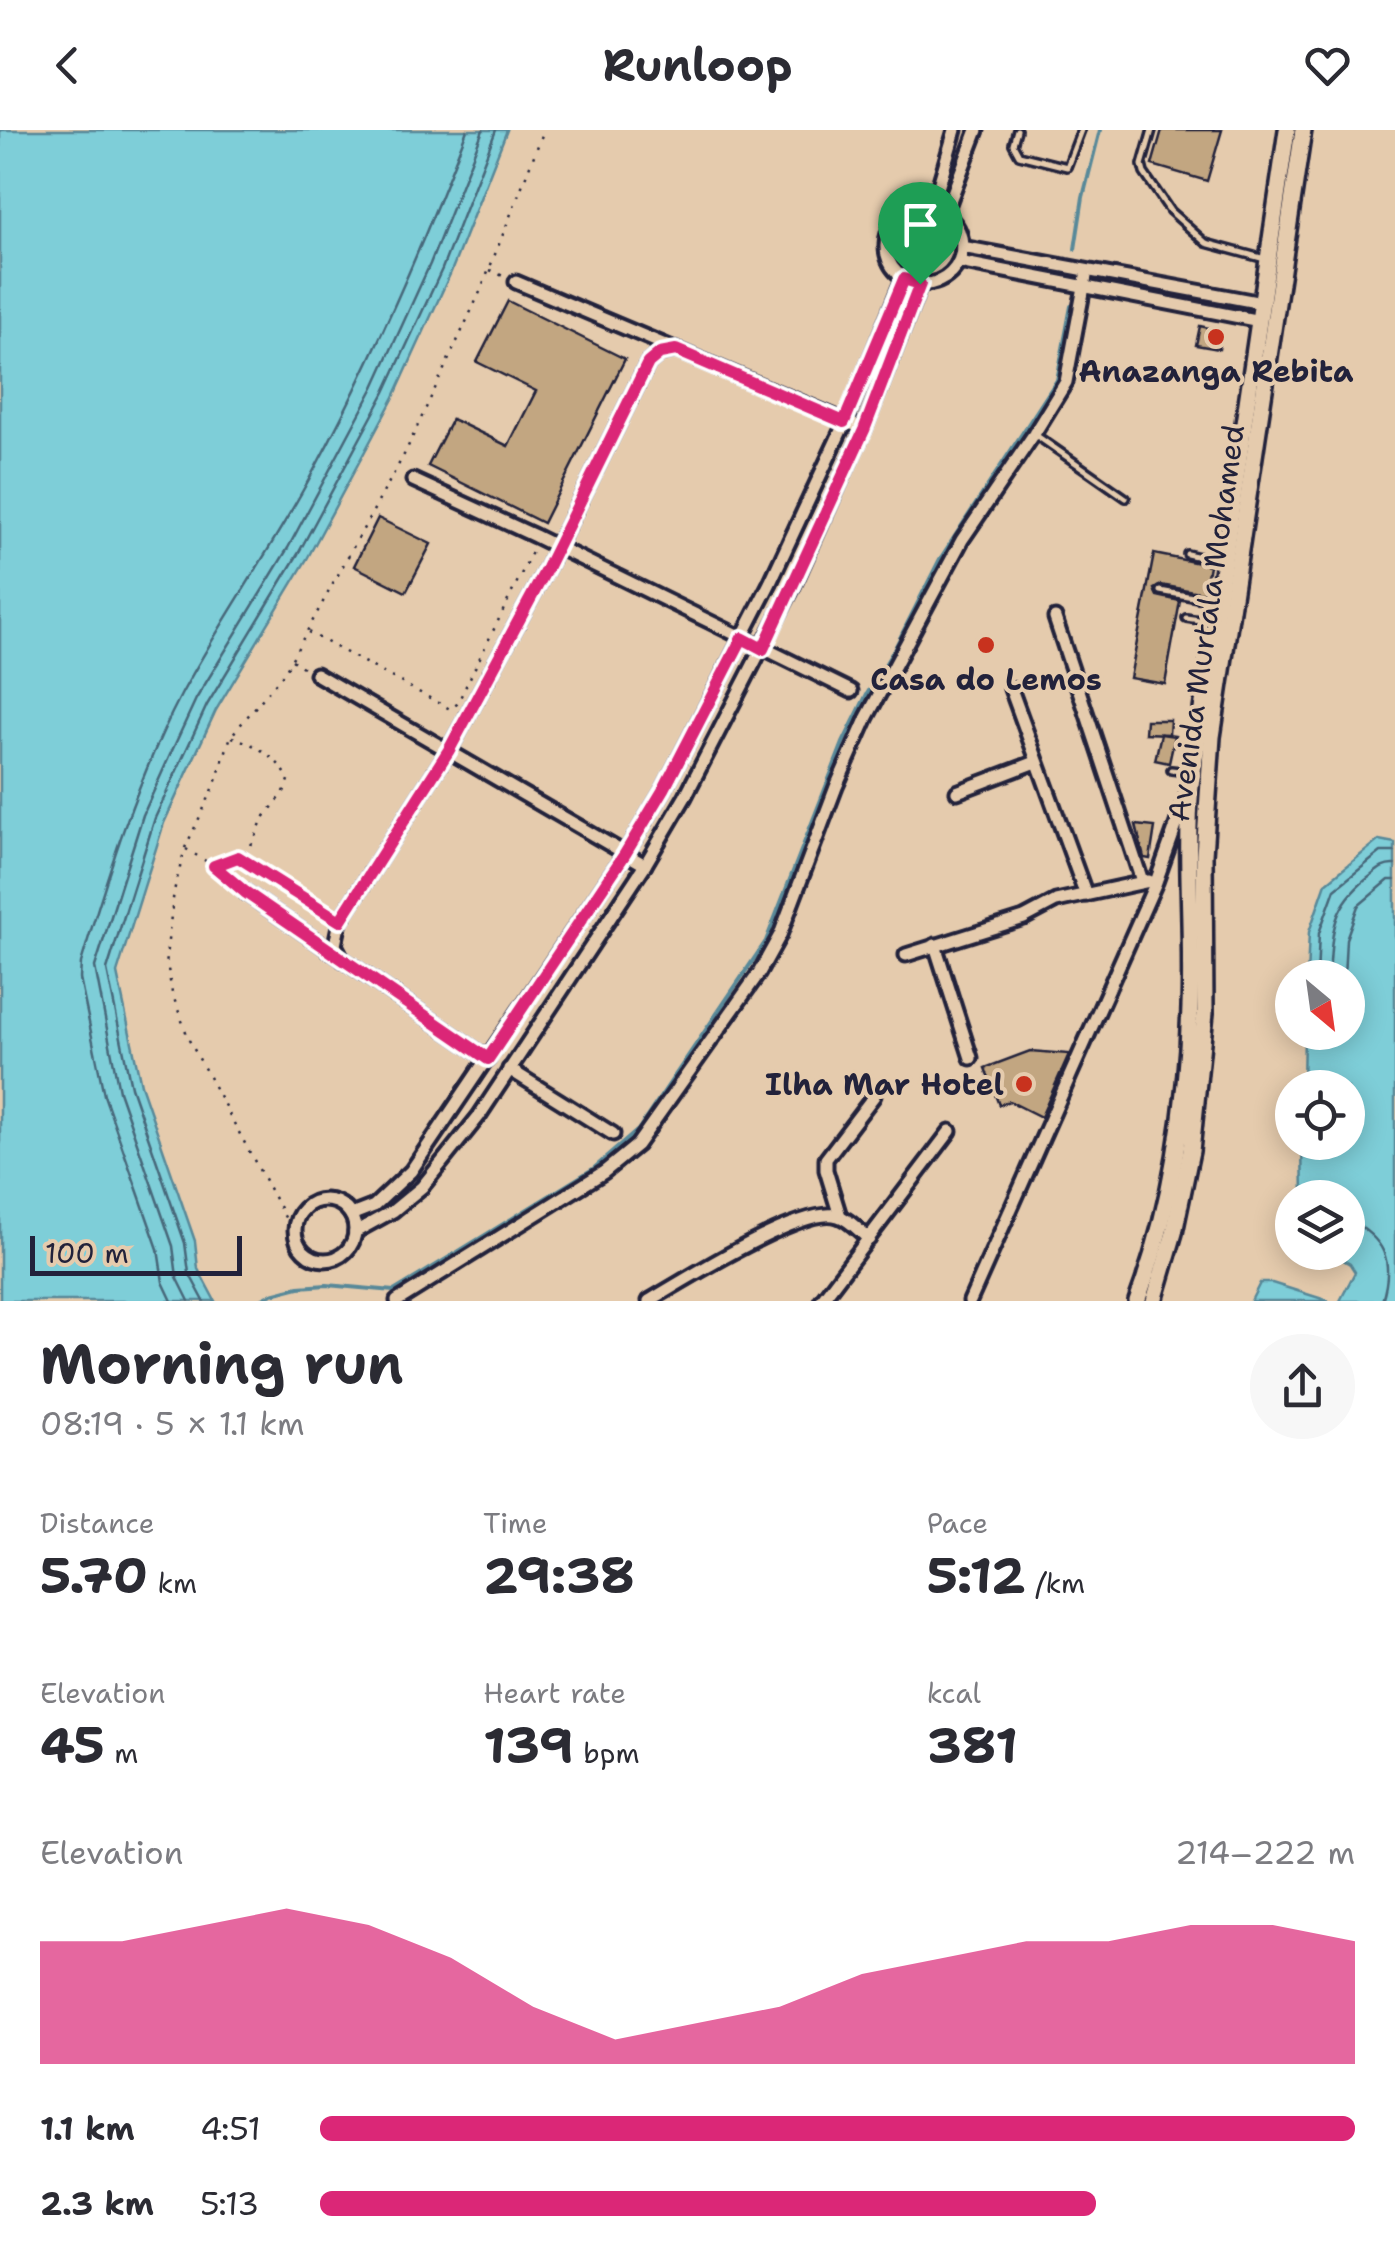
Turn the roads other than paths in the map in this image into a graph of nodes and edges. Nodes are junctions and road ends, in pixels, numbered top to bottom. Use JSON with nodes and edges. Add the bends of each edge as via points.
{"nodes":[{"id":1,"x":955,"y":130,"type":"edge"},
{"id":2,"x":977,"y":130,"type":"edge"},
{"id":3,"x":1017,"y":130,"type":"edge"},
{"id":4,"x":1081,"y":130,"type":"edge"},
{"id":5,"x":1152,"y":130,"type":"edge"},
{"id":6,"x":1287,"y":130,"type":"edge"},
{"id":7,"x":1303,"y":130,"type":"edge"},
{"id":8,"x":932,"y":209,"type":"junction"},
{"id":9,"x":945,"y":214,"type":"junction"},
{"id":10,"x":962,"y":248,"type":"junction"},
{"id":11,"x":1268,"y":260,"type":"junction"},
{"id":12,"x":959,"y":262,"type":"junction"},
{"id":13,"x":1087,"y":271,"type":"junction"},
{"id":14,"x":904,"y":279,"type":"junction"},
{"id":15,"x":516,"y":282,"type":"road end"},
{"id":16,"x":920,"y":284,"type":"junction"},
{"id":17,"x":1084,"y":287,"type":"junction"},
{"id":18,"x":1262,"y":303,"type":"junction"},
{"id":19,"x":1260,"y":321,"type":"junction"},
{"id":20,"x":676,"y":350,"type":"junction"},
{"id":21,"x":844,"y":422,"type":"junction"},
{"id":22,"x":864,"y":430,"type":"junction"},
{"id":23,"x":1034,"y":434,"type":"junction"},
{"id":24,"x":413,"y":480,"type":"dead end"},
{"id":25,"x":1126,"y":498,"type":"dead end"},
{"id":26,"x":558,"y":547,"type":"junction"},
{"id":27,"x":1187,"y":554,"type":"dead end"},
{"id":28,"x":1225,"y":562,"type":"junction"},
{"id":29,"x":1160,"y":591,"type":"dead end"},
{"id":30,"x":1218,"y":602,"type":"junction"},
{"id":31,"x":1055,"y":618,"type":"dead end"},
{"id":32,"x":1186,"y":618,"type":"dead end"},
{"id":33,"x":1215,"y":622,"type":"junction"},
{"id":34,"x":742,"y":638,"type":"junction"},
{"id":35,"x":763,"y":649,"type":"junction"},
{"id":36,"x":316,"y":674,"type":"road end"},
{"id":37,"x":1011,"y":688,"type":"dead end"},
{"id":38,"x":851,"y":691,"type":"dead end"},
{"id":39,"x":449,"y":750,"type":"junction"},
{"id":40,"x":1036,"y":762,"type":"junction"},
{"id":41,"x":1171,"y":770,"type":"dead end"},
{"id":42,"x":1192,"y":779,"type":"junction"},
{"id":43,"x":957,"y":792,"type":"dead end"},
{"id":44,"x":625,"y":854,"type":"junction"},
{"id":45,"x":644,"y":865,"type":"junction"},
{"id":46,"x":1142,"y":881,"type":"junction"},
{"id":47,"x":1156,"y":882,"type":"junction"},
{"id":48,"x":245,"y":892,"type":"road end"},
{"id":49,"x":1086,"y":895,"type":"junction"},
{"id":50,"x":936,"y":945,"type":"junction"},
{"id":51,"x":906,"y":955,"type":"dead end"},
{"id":52,"x":342,"y":960,"type":"junction"},
{"id":53,"x":971,"y":1058,"type":"dead end"},
{"id":54,"x":488,"y":1059,"type":"junction"},
{"id":55,"x":509,"y":1069,"type":"junction"},
{"id":56,"x":874,"y":1096,"type":"dead end"},
{"id":57,"x":950,"y":1130,"type":"dead end"},
{"id":58,"x":613,"y":1134,"type":"dead end"},
{"id":59,"x":351,"y":1215,"type":"junction"},
{"id":60,"x":840,"y":1216,"type":"junction"},
{"id":61,"x":355,"y":1232,"type":"junction"},
{"id":62,"x":869,"y":1239,"type":"junction"},
{"id":63,"x":396,"y":1301,"type":"edge"},
{"id":64,"x":649,"y":1301,"type":"edge"},
{"id":65,"x":821,"y":1301,"type":"edge"},
{"id":66,"x":970,"y":1301,"type":"edge"},
{"id":67,"x":1137,"y":1301,"type":"edge"},
{"id":68,"x":1154,"y":1301,"type":"edge"}],
"edges":[{"from":1,"to":8,"type":"street"},
{"from":2,"to":9,"type":"street"},
{"from":3,"to":4,"type":"lane","via":[[1012,144],[1019,156],[1060,167],[1071,161]]},
{"from":5,"to":11,"type":"lane","via":[[1142,165],[1170,211],[1206,243]]},
{"from":6,"to":11,"type":"street","name":"Avenida Murtala Mohamed"},
{"from":7,"to":68,"type":"street","name":"Avenida Murtala Mohamed","via":[[1212,737],[1204,1013],[1193,1136]]},
{"from":8,"to":9,"type":"street"},
{"from":8,"to":14,"type":"street","via":[[908,211],[890,227],[888,262]]},
{"from":9,"to":10,"type":"street"},
{"from":10,"to":12,"type":"street"},
{"from":10,"to":13,"type":"street"},
{"from":11,"to":18,"type":"street","name":"Avenida Murtala Mohamed"},
{"from":12,"to":16,"type":"street","via":[[939,281]]},
{"from":12,"to":17,"type":"street"},
{"from":13,"to":17,"type":"street"},
{"from":13,"to":18,"type":"street"},
{"from":14,"to":16,"type":"street"},
{"from":14,"to":21,"type":"street"},
{"from":15,"to":20,"type":"street"},
{"from":16,"to":22,"type":"street"},
{"from":17,"to":19,"type":"street"},
{"from":17,"to":23,"type":"street","via":[[1066,382]]},
{"from":18,"to":19,"type":"street","name":"Avenida Murtala Mohamed"},
{"from":19,"to":28,"type":"street","name":"Avenida Murtala Mohamed"},
{"from":20,"to":21,"type":"street"},
{"from":20,"to":26,"type":"street","via":[[648,363]]},
{"from":21,"to":22,"type":"street"},
{"from":21,"to":34,"type":"street"},
{"from":22,"to":35,"type":"street"},
{"from":23,"to":25,"type":"lane"},
{"from":23,"to":63,"type":"street","via":[[962,540],[866,717],[771,955],[651,1129],[604,1172]]},
{"from":24,"to":26,"type":"street"},
{"from":26,"to":34,"type":"street"},
{"from":26,"to":39,"type":"street"},
{"from":27,"to":28,"type":"lane"},
{"from":28,"to":30,"type":"street","name":"Avenida Murtala Mohamed"},
{"from":29,"to":30,"type":"lane"},
{"from":30,"to":33,"type":"street","name":"Avenida Murtala Mohamed"},
{"from":31,"to":46,"type":"street"},
{"from":32,"to":33,"type":"lane"},
{"from":33,"to":42,"type":"street","name":"Avenida Murtala Mohamed"},
{"from":34,"to":35,"type":"street"},
{"from":34,"to":44,"type":"street"},
{"from":35,"to":38,"type":"street"},
{"from":35,"to":45,"type":"street"},
{"from":36,"to":39,"type":"street"},
{"from":37,"to":40,"type":"street"},
{"from":39,"to":44,"type":"street"},
{"from":39,"to":52,"type":"street","via":[[340,921],[336,945]]},
{"from":40,"to":43,"type":"street"},
{"from":40,"to":49,"type":"street"},
{"from":41,"to":42,"type":"lane"},
{"from":42,"to":47,"type":"street","name":"Avenida Murtala Mohamed"},
{"from":42,"to":67,"type":"street","name":"Avenida Murtala Mohamed","via":[[1187,1060],[1166,1199]]},
{"from":44,"to":45,"type":"street"},
{"from":44,"to":54,"type":"street"},
{"from":45,"to":55,"type":"street"},
{"from":46,"to":47,"type":"street"},
{"from":46,"to":49,"type":"street"},
{"from":47,"to":66,"type":"street","name":"Avenida Murtala Mohamed"},
{"from":48,"to":52,"type":"street"},
{"from":49,"to":50,"type":"street"},
{"from":50,"to":51,"type":"street"},
{"from":50,"to":53,"type":"street"},
{"from":52,"to":54,"type":"street"},
{"from":54,"to":59,"type":"street","via":[[404,1180],[374,1206]]},
{"from":55,"to":58,"type":"street"},
{"from":55,"to":61,"type":"street","via":[[422,1187]]},
{"from":56,"to":60,"type":"street","via":[[826,1158]]},
{"from":57,"to":62,"type":"street"},
{"from":59,"to":61,"type":"street"},
{"from":59,"to":61,"type":"street","via":[[333,1201],[312,1202],[298,1216],[294,1236],[304,1253],[322,1260],[341,1256]]},
{"from":60,"to":62,"type":"street"},
{"from":60,"to":64,"type":"street","via":[[810,1216]]},
{"from":62,"to":65,"type":"street"}]}
